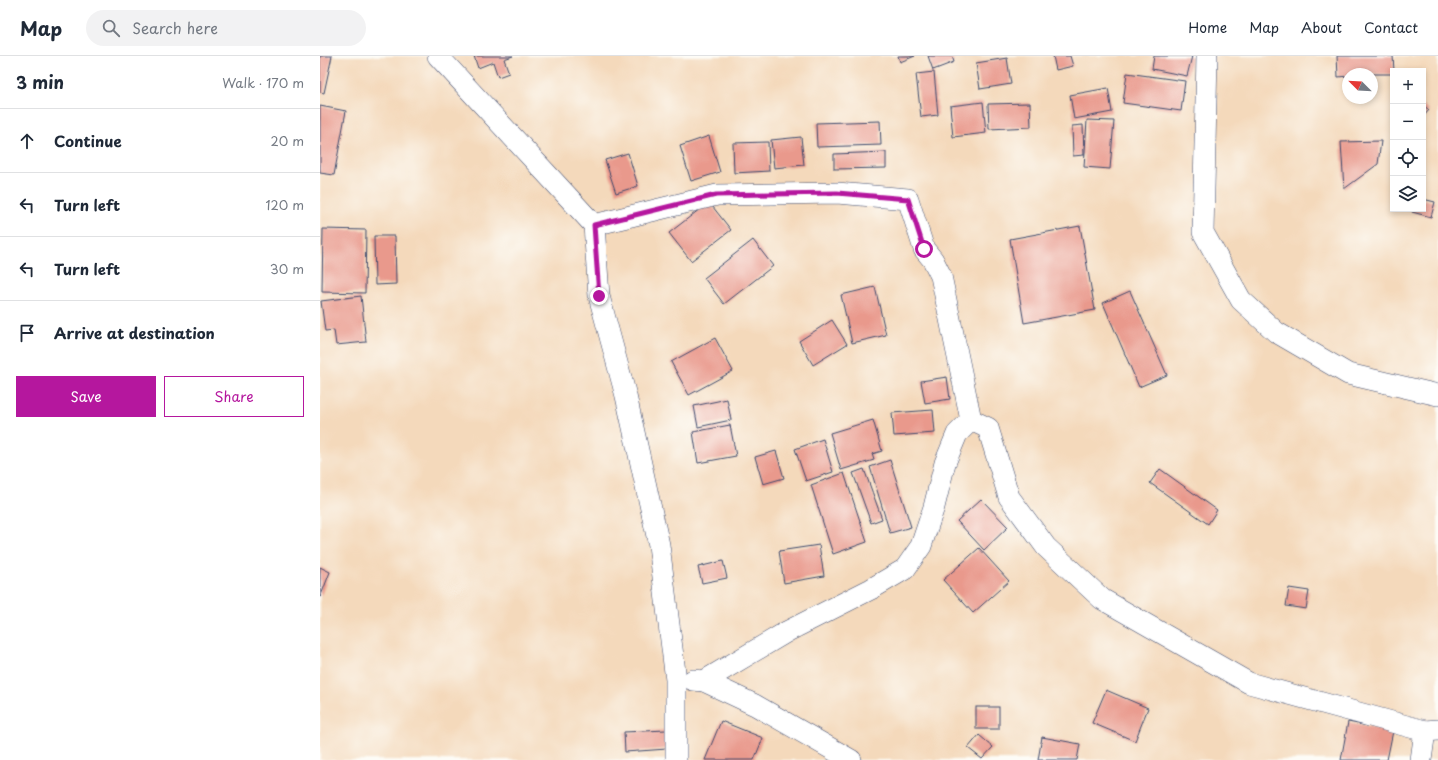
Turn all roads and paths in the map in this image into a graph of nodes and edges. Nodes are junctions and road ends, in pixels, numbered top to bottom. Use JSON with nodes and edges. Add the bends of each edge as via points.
{"nodes":[{"id":1,"x":1207,"y":56,"type":"edge"},
{"id":2,"x":444,"y":57,"type":"edge"},
{"id":3,"x":594,"y":225,"type":"junction"},
{"id":4,"x":1438,"y":395,"type":"edge"},
{"id":5,"x":971,"y":420,"type":"junction"},
{"id":6,"x":676,"y":680,"type":"junction"},
{"id":7,"x":704,"y":681,"type":"junction"},
{"id":8,"x":1431,"y":730,"type":"edge"},
{"id":9,"x":676,"y":760,"type":"edge"},
{"id":10,"x":851,"y":760,"type":"edge"},
{"id":11,"x":1421,"y":760,"type":"edge"}],
"edges":[{"from":1,"to":4,"type":"street","via":[[1203,232],[1241,300],[1276,332],[1348,374]]},
{"from":2,"to":3,"type":"street"},
{"from":3,"to":5,"type":"street","via":[[716,195],[837,193],[908,199],[924,249],[941,276]]},
{"from":3,"to":6,"type":"street","via":[[599,296],[626,396],[659,545]]},
{"from":5,"to":7,"type":"street","via":[[957,434],[945,463],[921,546],[905,569],[871,590],[788,631]]},
{"from":5,"to":8,"type":"street","via":[[988,428],[1013,503],[1046,547],[1102,599],[1250,683]]},
{"from":6,"to":7,"type":"street"},
{"from":6,"to":9,"type":"street"},
{"from":7,"to":10,"type":"street","via":[[755,706]]},
{"from":8,"to":11,"type":"street"}]}
